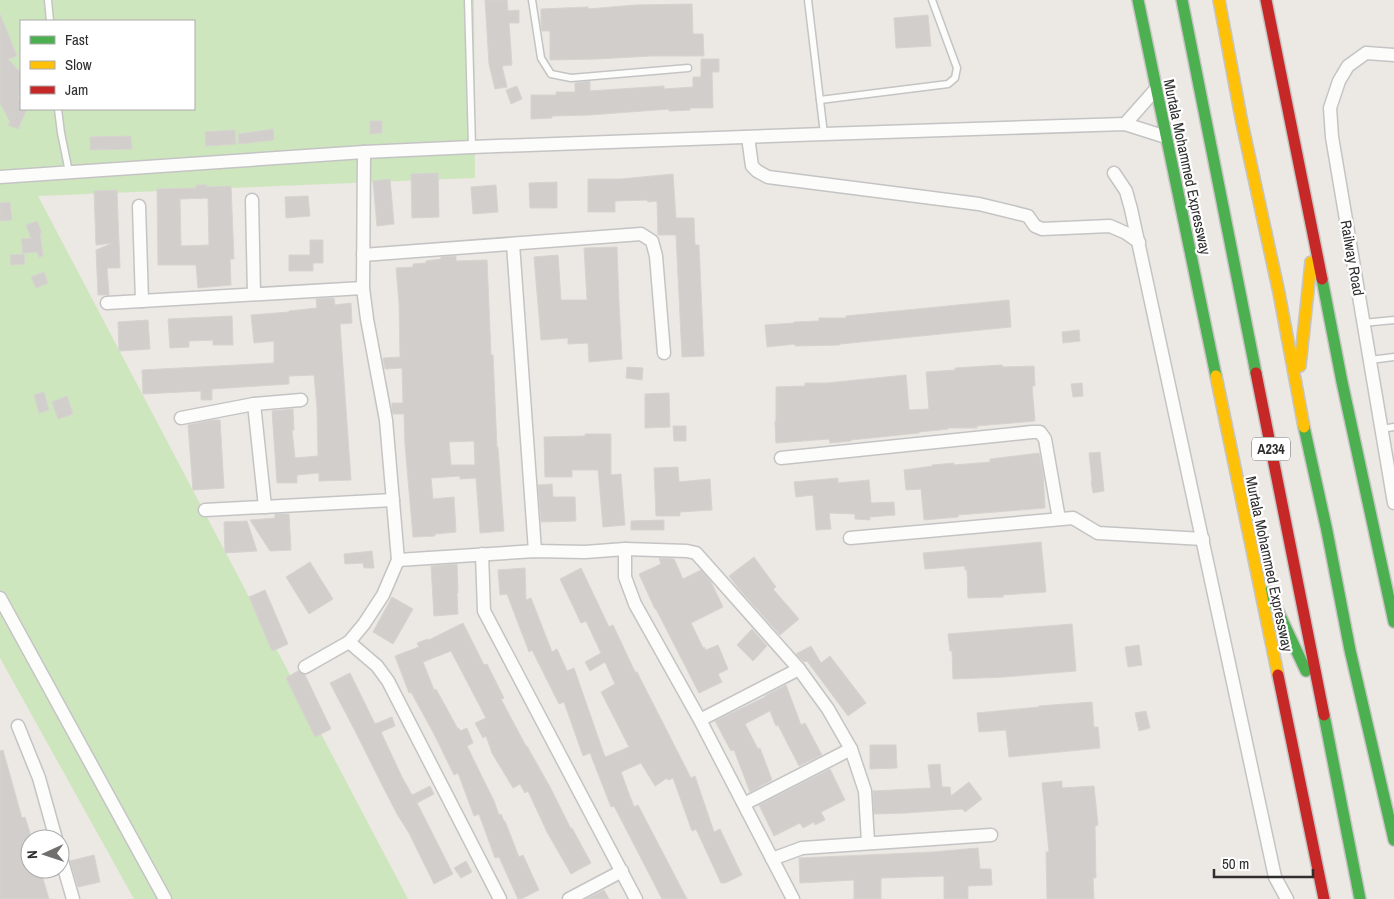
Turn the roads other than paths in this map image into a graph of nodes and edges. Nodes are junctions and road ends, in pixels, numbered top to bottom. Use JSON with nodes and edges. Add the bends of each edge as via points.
{"nodes":[{"id":1,"x":48,"y":0,"type":"edge"},
{"id":2,"x":468,"y":0,"type":"edge"},
{"id":3,"x":532,"y":0,"type":"edge"},
{"id":4,"x":808,"y":0,"type":"edge"},
{"id":5,"x":932,"y":0,"type":"edge"},
{"id":6,"x":1138,"y":0,"type":"edge"},
{"id":7,"x":1182,"y":0,"type":"edge"},
{"id":8,"x":1219,"y":0,"type":"edge"},
{"id":9,"x":1266,"y":2,"type":"edge"},
{"id":10,"x":50,"y":20,"type":"edge"},
{"id":11,"x":1394,"y":55,"type":"edge"},
{"id":12,"x":688,"y":68,"type":"dead end"},
{"id":13,"x":1156,"y":89,"type":"junction"},
{"id":14,"x":820,"y":100,"type":"junction"},
{"id":15,"x":58,"y":110,"type":"edge"},
{"id":16,"x":1125,"y":124,"type":"junction"},
{"id":17,"x":824,"y":134,"type":"junction"},
{"id":18,"x":748,"y":137,"type":"junction"},
{"id":19,"x":1166,"y":137,"type":"junction"},
{"id":20,"x":472,"y":147,"type":"junction"},
{"id":21,"x":364,"y":152,"type":"junction"},
{"id":22,"x":69,"y":172,"type":"junction"},
{"id":23,"x":1114,"y":172,"type":"dead end"},
{"id":24,"x":0,"y":176,"type":"edge"},
{"id":25,"x":252,"y":200,"type":"dead end"},
{"id":26,"x":139,"y":206,"type":"dead end"},
{"id":27,"x":1314,"y":240,"type":"junction"},
{"id":28,"x":1138,"y":242,"type":"junction"},
{"id":29,"x":514,"y":244,"type":"junction"},
{"id":30,"x":363,"y":255,"type":"junction"},
{"id":31,"x":363,"y":288,"type":"junction"},
{"id":32,"x":254,"y":294,"type":"junction"},
{"id":33,"x":142,"y":301,"type":"junction"},
{"id":34,"x":107,"y":303,"type":"dead end"},
{"id":35,"x":1394,"y":320,"type":"edge"},
{"id":36,"x":1364,"y":323,"type":"junction"},
{"id":37,"x":664,"y":353,"type":"dead end"},
{"id":38,"x":1394,"y":357,"type":"edge"},
{"id":39,"x":1370,"y":360,"type":"junction"},
{"id":40,"x":1297,"y":390,"type":"junction"},
{"id":41,"x":301,"y":400,"type":"dead end"},
{"id":42,"x":254,"y":404,"type":"junction"},
{"id":43,"x":181,"y":418,"type":"dead end"},
{"id":44,"x":1388,"y":428,"type":"edge"},
{"id":45,"x":1390,"y":450,"type":"edge"},
{"id":46,"x":781,"y":458,"type":"dead end"},
{"id":47,"x":393,"y":500,"type":"junction"},
{"id":48,"x":1394,"y":503,"type":"edge"},
{"id":49,"x":265,"y":507,"type":"junction"},
{"id":50,"x":205,"y":510,"type":"dead end"},
{"id":51,"x":1058,"y":519,"type":"junction"},
{"id":52,"x":850,"y":538,"type":"dead end"},
{"id":53,"x":1203,"y":539,"type":"junction"},
{"id":54,"x":625,"y":549,"type":"junction"},
{"id":55,"x":535,"y":551,"type":"junction"},
{"id":56,"x":482,"y":554,"type":"junction"},
{"id":57,"x":1253,"y":559,"type":"junction"},
{"id":58,"x":398,"y":560,"type":"junction"},
{"id":59,"x":0,"y":598,"type":"edge"},
{"id":60,"x":1394,"y":622,"type":"edge"},
{"id":61,"x":349,"y":642,"type":"junction"},
{"id":62,"x":305,"y":667,"type":"dead end"},
{"id":63,"x":799,"y":669,"type":"junction"},
{"id":64,"x":1322,"y":704,"type":"junction"},
{"id":65,"x":700,"y":720,"type":"junction"},
{"id":66,"x":18,"y":726,"type":"dead end"},
{"id":67,"x":851,"y":750,"type":"junction"},
{"id":68,"x":744,"y":804,"type":"junction"},
{"id":69,"x":53,"y":829,"type":"edge"},
{"id":70,"x":991,"y":835,"type":"dead end"},
{"id":71,"x":1394,"y":840,"type":"edge"},
{"id":72,"x":868,"y":842,"type":"junction"},
{"id":73,"x":772,"y":859,"type":"junction"},
{"id":74,"x":622,"y":871,"type":"junction"},
{"id":75,"x":67,"y":879,"type":"edge"},
{"id":76,"x":73,"y":899,"type":"edge"},
{"id":77,"x":165,"y":899,"type":"edge"},
{"id":78,"x":500,"y":899,"type":"edge"},
{"id":79,"x":569,"y":899,"type":"edge"},
{"id":80,"x":636,"y":899,"type":"edge"},
{"id":81,"x":793,"y":899,"type":"edge"},
{"id":82,"x":1287,"y":899,"type":"edge"},
{"id":83,"x":1324,"y":899,"type":"edge"},
{"id":84,"x":1360,"y":899,"type":"edge"}],
"edges":[{"from":1,"to":10,"type":"lane"},
{"from":2,"to":20,"type":"lane"},
{"from":3,"to":12,"type":"lane","via":[[540,58],[551,74],[571,78]]},
{"from":4,"to":14,"type":"lane"},
{"from":5,"to":14,"type":"lane","via":[[957,68],[955,78],[948,84]]},
{"from":6,"to":13,"type":"highway","name":"Murtala Mohammed Expressway"},
{"from":7,"to":64,"type":"highway","name":"Murtala Mohammed Expressway","number":"A234"},
{"from":8,"to":40,"type":"highway","number":"A234"},
{"from":9,"to":27,"type":"highway"},
{"from":11,"to":36,"type":"street","name":"Railway Road","via":[[1366,53],[1348,66],[1330,108],[1332,137]]},
{"from":13,"to":16,"type":"street"},
{"from":13,"to":19,"type":"highway","name":"Murtala Mohammed Expressway"},
{"from":14,"to":17,"type":"lane"},
{"from":15,"to":22,"type":"lane"},
{"from":16,"to":17,"type":"street"},
{"from":16,"to":19,"type":"street"},
{"from":17,"to":18,"type":"street"},
{"from":18,"to":20,"type":"street"},
{"from":18,"to":28,"type":"street","via":[[752,166],[768,177],[979,204],[1028,216],[1042,230],[1110,226]]},
{"from":19,"to":57,"type":"highway","name":"Murtala Mohammed Expressway"},
{"from":20,"to":21,"type":"street"},
{"from":21,"to":22,"type":"street"},
{"from":21,"to":30,"type":"street"},
{"from":22,"to":24,"type":"street"},
{"from":23,"to":28,"type":"street","via":[[1126,191]]},
{"from":25,"to":32,"type":"street"},
{"from":26,"to":33,"type":"street"},
{"from":27,"to":40,"type":"highway"},
{"from":27,"to":60,"type":"highway"},
{"from":28,"to":53,"type":"street"},
{"from":29,"to":30,"type":"street"},
{"from":29,"to":37,"type":"street","via":[[641,234],[652,241]]},
{"from":29,"to":55,"type":"street"},
{"from":30,"to":31,"type":"street"},
{"from":31,"to":32,"type":"street"},
{"from":31,"to":47,"type":"street","via":[[386,420]]},
{"from":32,"to":33,"type":"street"},
{"from":33,"to":34,"type":"street"},
{"from":35,"to":36,"type":"lane"},
{"from":36,"to":39,"type":"street","name":"Railway Road"},
{"from":38,"to":39,"type":"lane"},
{"from":39,"to":44,"type":"street","name":"Railway Road"},
{"from":40,"to":71,"type":"highway","number":"A234","via":[[1350,650]]},
{"from":41,"to":42,"type":"street"},
{"from":42,"to":43,"type":"street"},
{"from":42,"to":49,"type":"street"},
{"from":44,"to":45,"type":"street","name":"Railway Road"},
{"from":45,"to":48,"type":"street","name":"Railway Road"},
{"from":46,"to":51,"type":"street","via":[[1040,432],[1045,439]]},
{"from":47,"to":49,"type":"street"},
{"from":47,"to":58,"type":"street"},
{"from":49,"to":50,"type":"street"},
{"from":51,"to":52,"type":"street"},
{"from":51,"to":53,"type":"street","via":[[1074,518],[1098,533]]},
{"from":53,"to":82,"type":"street","via":[[1275,876]]},
{"from":54,"to":55,"type":"street"},
{"from":54,"to":63,"type":"street","via":[[696,553]]},
{"from":54,"to":65,"type":"street","via":[[625,577],[635,604]]},
{"from":55,"to":56,"type":"street"},
{"from":56,"to":58,"type":"street"},
{"from":56,"to":74,"type":"street","via":[[484,611]]},
{"from":57,"to":64,"type":"highway"},
{"from":57,"to":83,"type":"highway","name":"Murtala Mohammed Expressway"},
{"from":58,"to":61,"type":"street","via":[[384,595]]},
{"from":59,"to":77,"type":"street"},
{"from":61,"to":62,"type":"street"},
{"from":61,"to":78,"type":"street","via":[[388,681]]},
{"from":63,"to":65,"type":"street"},
{"from":63,"to":67,"type":"street","via":[[828,709]]},
{"from":64,"to":84,"type":"highway","name":"Murtala Mohammed Expressway","number":"A234"},
{"from":65,"to":68,"type":"street"},
{"from":66,"to":69,"type":"street"},
{"from":67,"to":68,"type":"street"},
{"from":67,"to":72,"type":"street","via":[[865,791]]},
{"from":68,"to":73,"type":"street"},
{"from":70,"to":72,"type":"street"},
{"from":72,"to":73,"type":"street","via":[[802,848]]},
{"from":73,"to":81,"type":"street"},
{"from":74,"to":79,"type":"street"},
{"from":74,"to":80,"type":"street"},
{"from":75,"to":76,"type":"street"}]}
